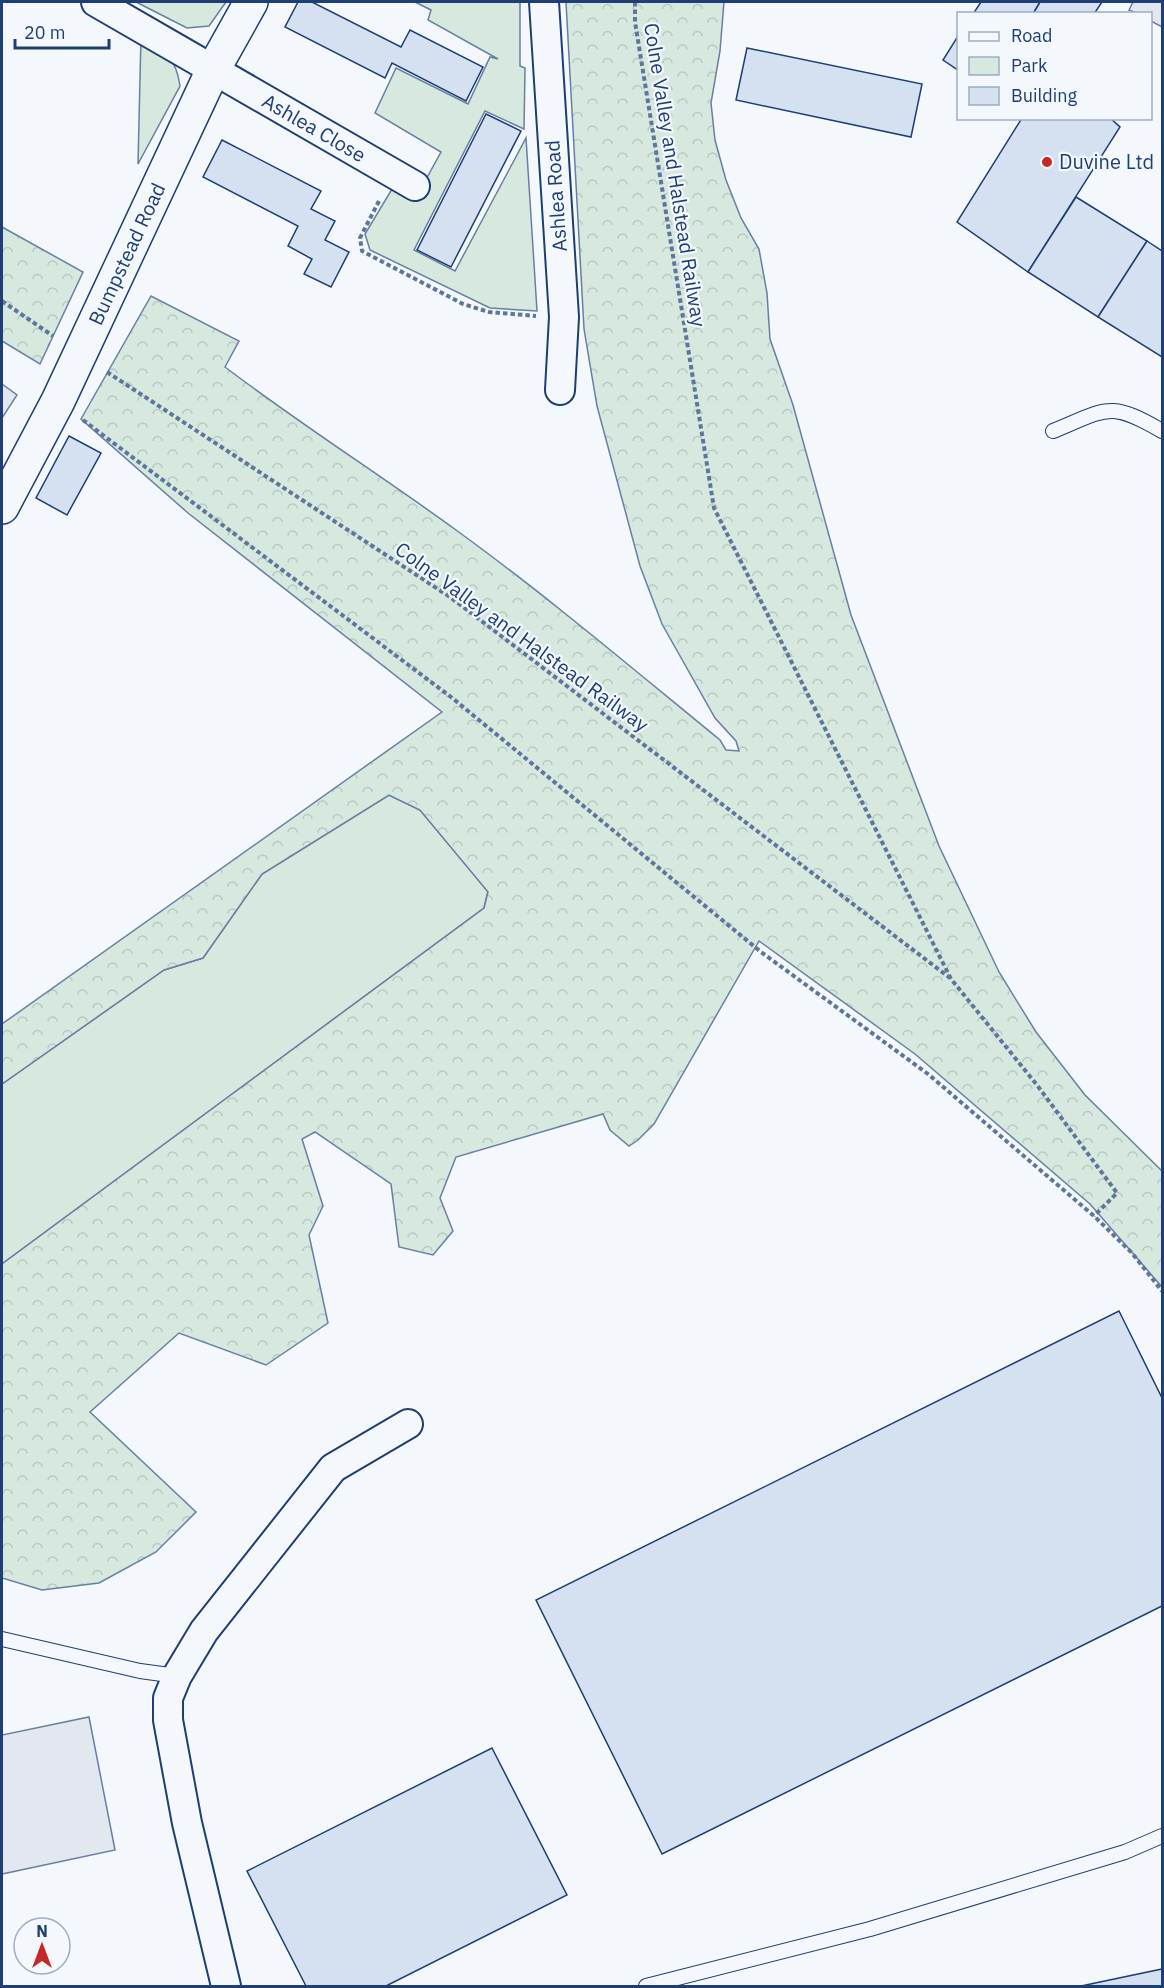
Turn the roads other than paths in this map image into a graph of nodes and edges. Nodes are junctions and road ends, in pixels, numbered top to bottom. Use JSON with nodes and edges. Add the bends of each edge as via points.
{"nodes":[{"id":1,"x":96,"y":2,"type":"edge"},
{"id":2,"x":251,"y":2,"type":"edge"},
{"id":3,"x":544,"y":2,"type":"edge"},
{"id":4,"x":213,"y":70,"type":"junction"},
{"id":5,"x":405,"y":180,"type":"road end"},
{"id":6,"x":560,"y":390,"type":"dead end"},
{"id":7,"x":1053,"y":431,"type":"dead end"},
{"id":8,"x":1162,"y":431,"type":"edge"},
{"id":9,"x":2,"y":507,"type":"edge"},
{"id":10,"x":408,"y":1424,"type":"dead end"},
{"id":11,"x":2,"y":1639,"type":"edge"},
{"id":12,"x":177,"y":1676,"type":"junction"},
{"id":13,"x":1162,"y":1836,"type":"edge"},
{"id":14,"x":226,"y":1986,"type":"edge"},
{"id":15,"x":646,"y":1986,"type":"edge"}],
"edges":[{"from":1,"to":4,"type":"street","name":"Ashlea Close"},
{"from":2,"to":4,"type":"main road","name":"Bumpstead Road"},
{"from":3,"to":6,"type":"street","name":"Ashlea Road","via":[[564,317]]},
{"from":4,"to":5,"type":"street","name":"Ashlea Close"},
{"from":4,"to":9,"type":"main road","name":"Bumpstead Road","via":[[81,354]]},
{"from":7,"to":8,"type":"lane","via":[[1109,409],[1136,416]]},
{"from":10,"to":12,"type":"street","via":[[333,1468],[204,1631]]},
{"from":11,"to":12,"type":"lane"},
{"from":12,"to":14,"type":"street","via":[[168,1698],[168,1720],[187,1823]]},
{"from":13,"to":15,"type":"lane","via":[[1125,1852],[870,1929]]}]}
